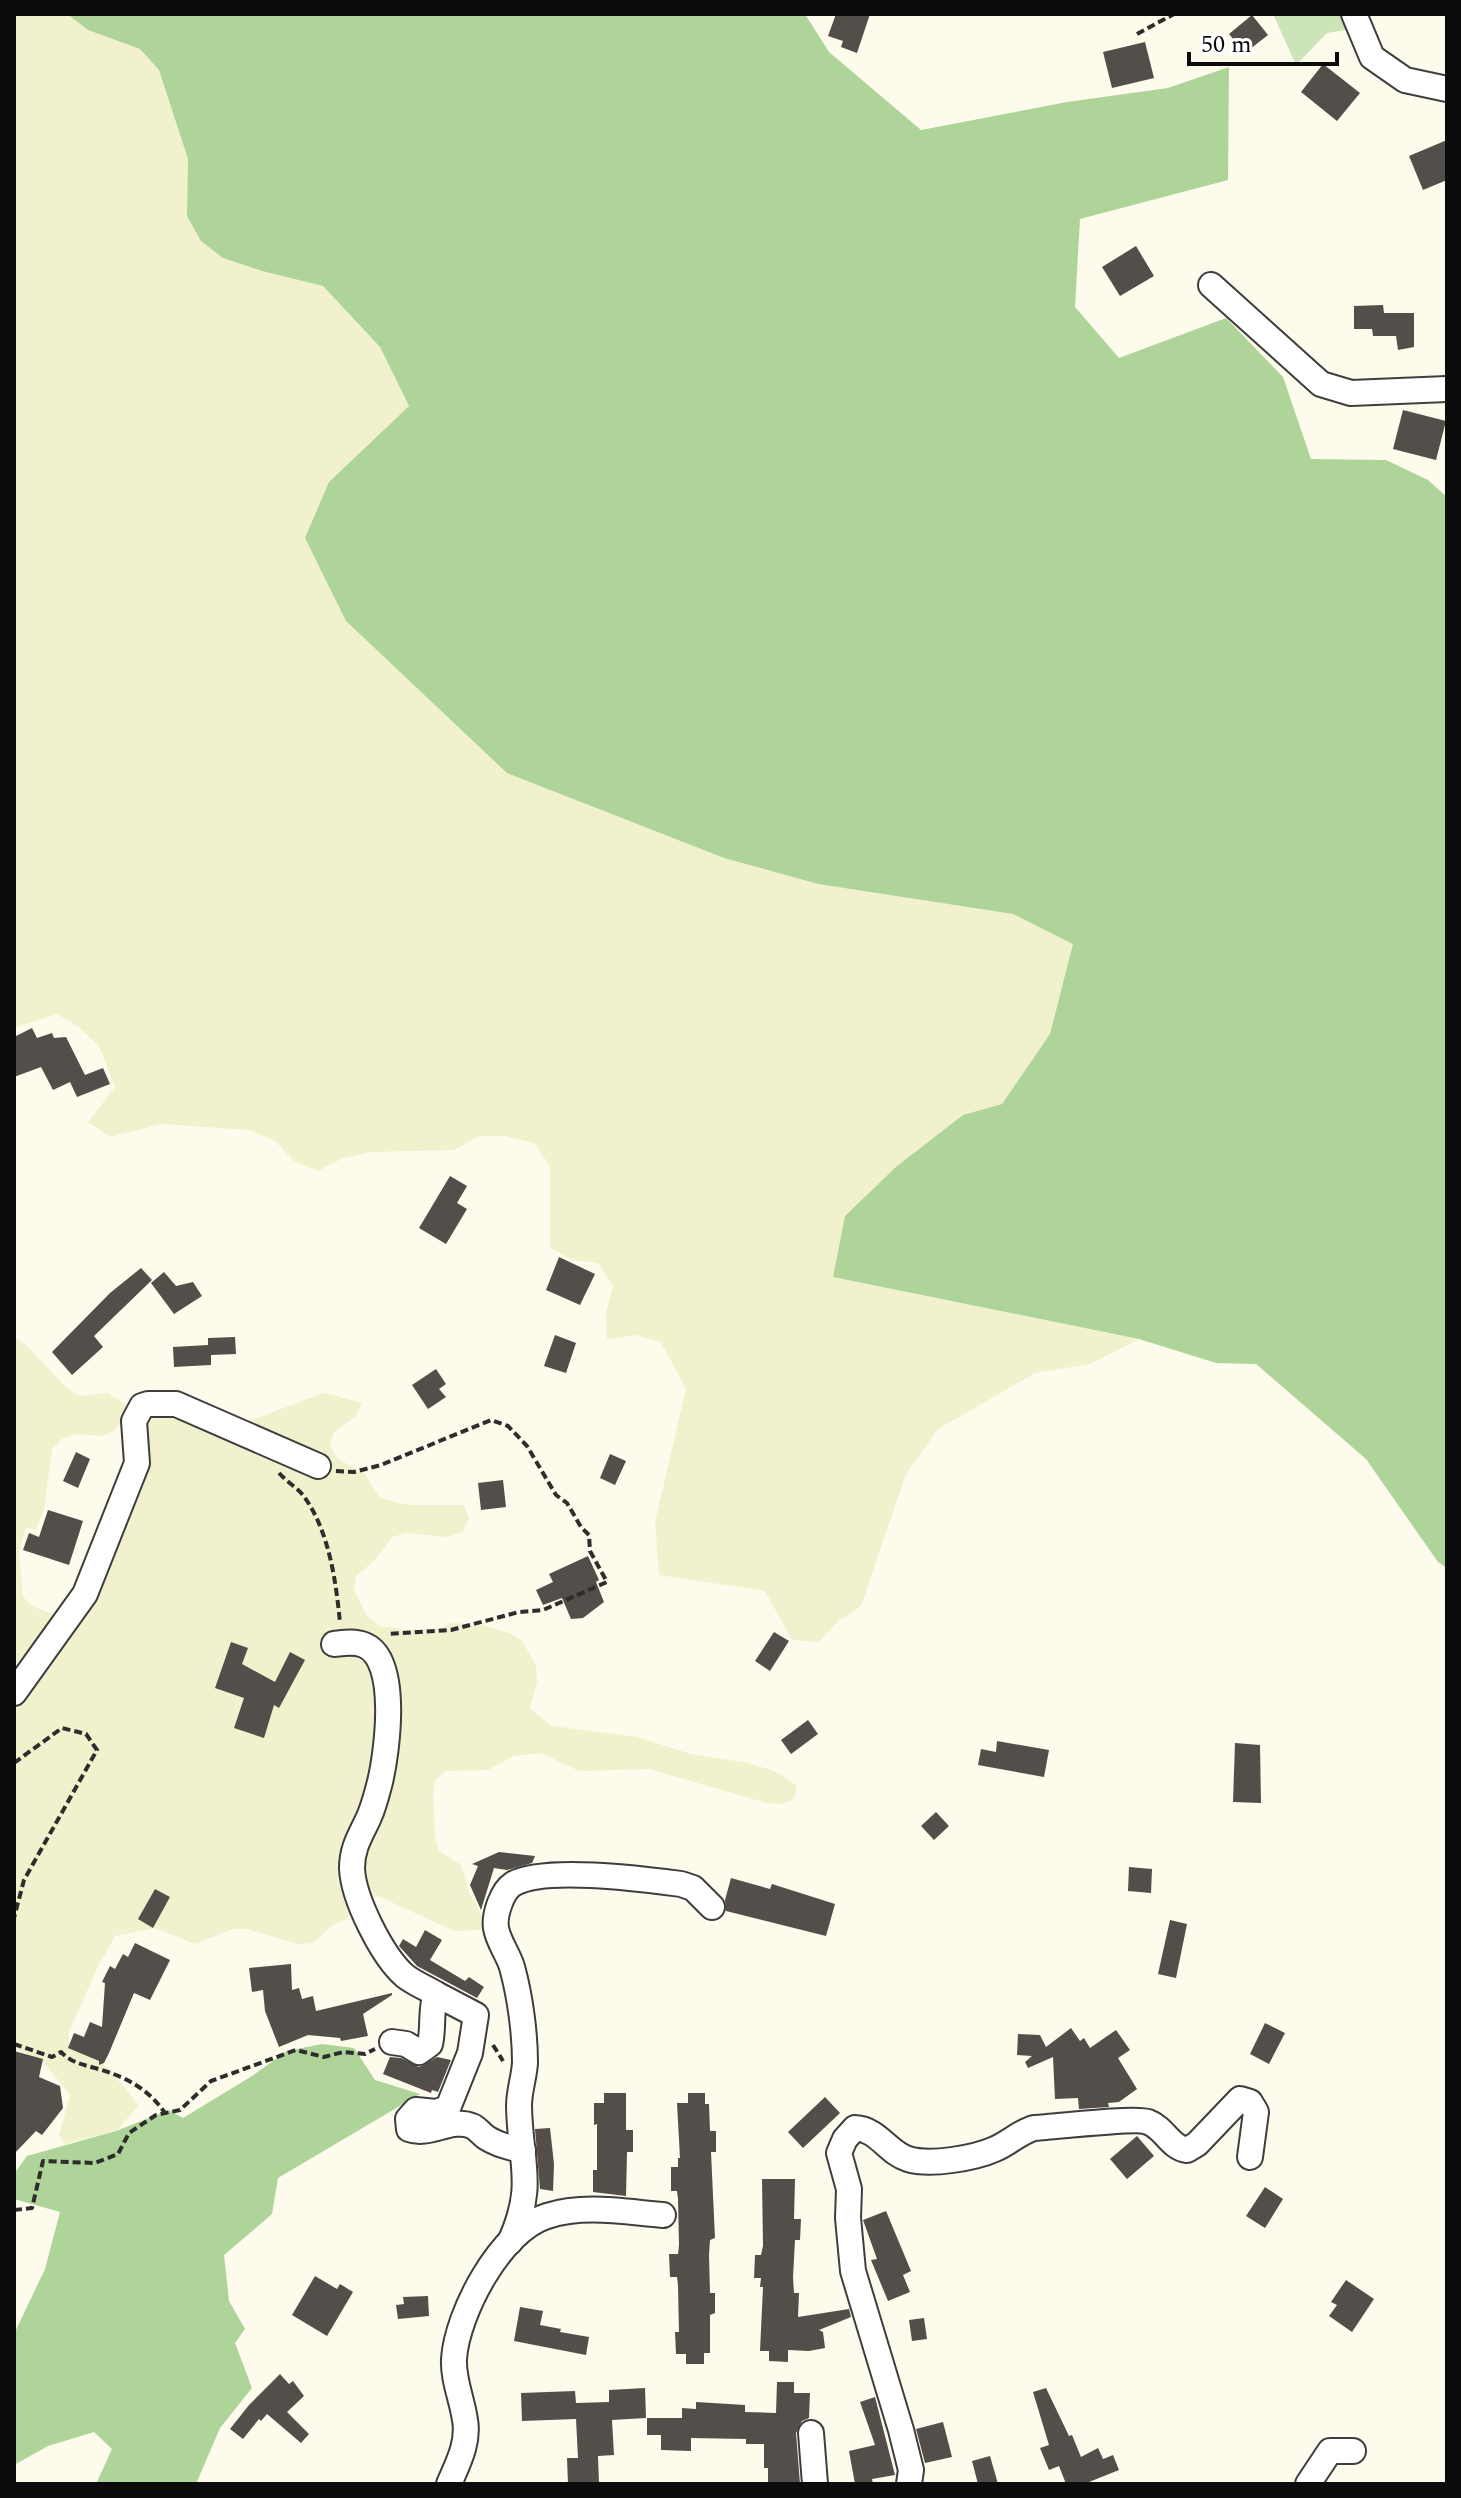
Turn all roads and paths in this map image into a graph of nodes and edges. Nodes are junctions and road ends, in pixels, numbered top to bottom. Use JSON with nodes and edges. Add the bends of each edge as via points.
{"nodes":[{"id":1,"x":1174,"y":14,"type":"edge"},
{"id":2,"x":1354,"y":14,"type":"edge"},
{"id":3,"x":1137,"y":34,"type":"dead end"},
{"id":4,"x":1447,"y":89,"type":"edge"},
{"id":5,"x":1211,"y":285,"type":"dead end"},
{"id":6,"x":1447,"y":389,"type":"edge"},
{"id":7,"x":318,"y":1466,"type":"joint"},
{"id":8,"x":275,"y":1469,"type":"dead end"},
{"id":9,"x":343,"y":1643,"type":"junction"},
{"id":10,"x":14,"y":1693,"type":"edge"},
{"id":11,"x":14,"y":1763,"type":"edge"},
{"id":12,"x":712,"y":1907,"type":"dead end"},
{"id":13,"x":14,"y":1918,"type":"edge"},
{"id":14,"x":436,"y":1994,"type":"junction"},
{"id":15,"x":476,"y":2015,"type":"junction"},
{"id":16,"x":392,"y":2042,"type":"joint"},
{"id":17,"x":14,"y":2044,"type":"edge"},
{"id":18,"x":521,"y":2092,"type":"junction"},
{"id":19,"x":165,"y":2113,"type":"junction"},
{"id":20,"x":523,"y":2150,"type":"junction"},
{"id":21,"x":1250,"y":2157,"type":"dead end"},
{"id":22,"x":14,"y":2210,"type":"edge"},
{"id":23,"x":663,"y":2215,"type":"dead end"},
{"id":24,"x":510,"y":2242,"type":"junction"},
{"id":25,"x":811,"y":2433,"type":"dead end"},
{"id":26,"x":1353,"y":2451,"type":"dead end"},
{"id":27,"x":449,"y":2484,"type":"edge"},
{"id":28,"x":815,"y":2484,"type":"edge"},
{"id":29,"x":909,"y":2484,"type":"edge"},
{"id":30,"x":1308,"y":2484,"type":"edge"}],
"edges":[{"from":1,"to":3,"type":"path"},
{"from":2,"to":4,"type":"street","via":[[1372,57],[1405,80]]},
{"from":5,"to":6,"type":"street","via":[[1321,384],[1351,393]]},
{"from":7,"to":9,"type":"path","via":[[354,1472],[491,1420],[508,1426],[589,1535],[590,1551],[607,1582],[543,1610],[451,1630],[369,1633]]},
{"from":7,"to":10,"type":"street","via":[[176,1404],[142,1406],[134,1421],[137,1463],[85,1594]]},
{"from":8,"to":9,"type":"path","via":[[302,1494],[326,1542]]},
{"from":9,"to":14,"type":"street","via":[[367,1645],[379,1658],[389,1687],[381,1780],[355,1842],[355,1889],[392,1964]]},
{"from":11,"to":13,"type":"path","via":[[62,1728],[86,1734],[97,1750],[24,1880]]},
{"from":12,"to":18,"type":"street","via":[[693,1888],[671,1883],[547,1874],[511,1886],[496,1928],[512,1967],[520,2016],[525,2063]]},
{"from":14,"to":15,"type":"street"},
{"from":14,"to":16,"type":"street","via":[[430,2044],[419,2052]]},
{"from":15,"to":18,"type":"path"},
{"from":15,"to":20,"type":"street","via":[[470,2053],[448,2108],[416,2110],[408,2119],[409,2129],[472,2126],[488,2139]]},
{"from":16,"to":19,"type":"path","via":[[365,2054],[324,2057],[296,2050],[211,2081],[180,2110]]},
{"from":17,"to":19,"type":"path","via":[[52,2057],[61,2052],[73,2063],[125,2077]]},
{"from":18,"to":20,"type":"street"},
{"from":19,"to":22,"type":"path","via":[[129,2133],[118,2154],[95,2163],[43,2161],[32,2208]]},
{"from":20,"to":24,"type":"street","via":[[526,2193]]},
{"from":21,"to":29,"type":"street","via":[[1256,2112],[1240,2099],[1187,2150],[1142,2120],[1034,2128],[993,2150],[963,2158],[911,2160],[855,2128],[839,2153],[849,2189],[853,2271],[901,2430],[911,2470]]},
{"from":23,"to":24,"type":"street","via":[[579,2209],[531,2223]]},
{"from":24,"to":27,"type":"street","via":[[484,2275],[457,2331],[455,2377],[466,2436]]},
{"from":25,"to":28,"type":"street"},
{"from":26,"to":30,"type":"street","via":[[1330,2451]]}]}
